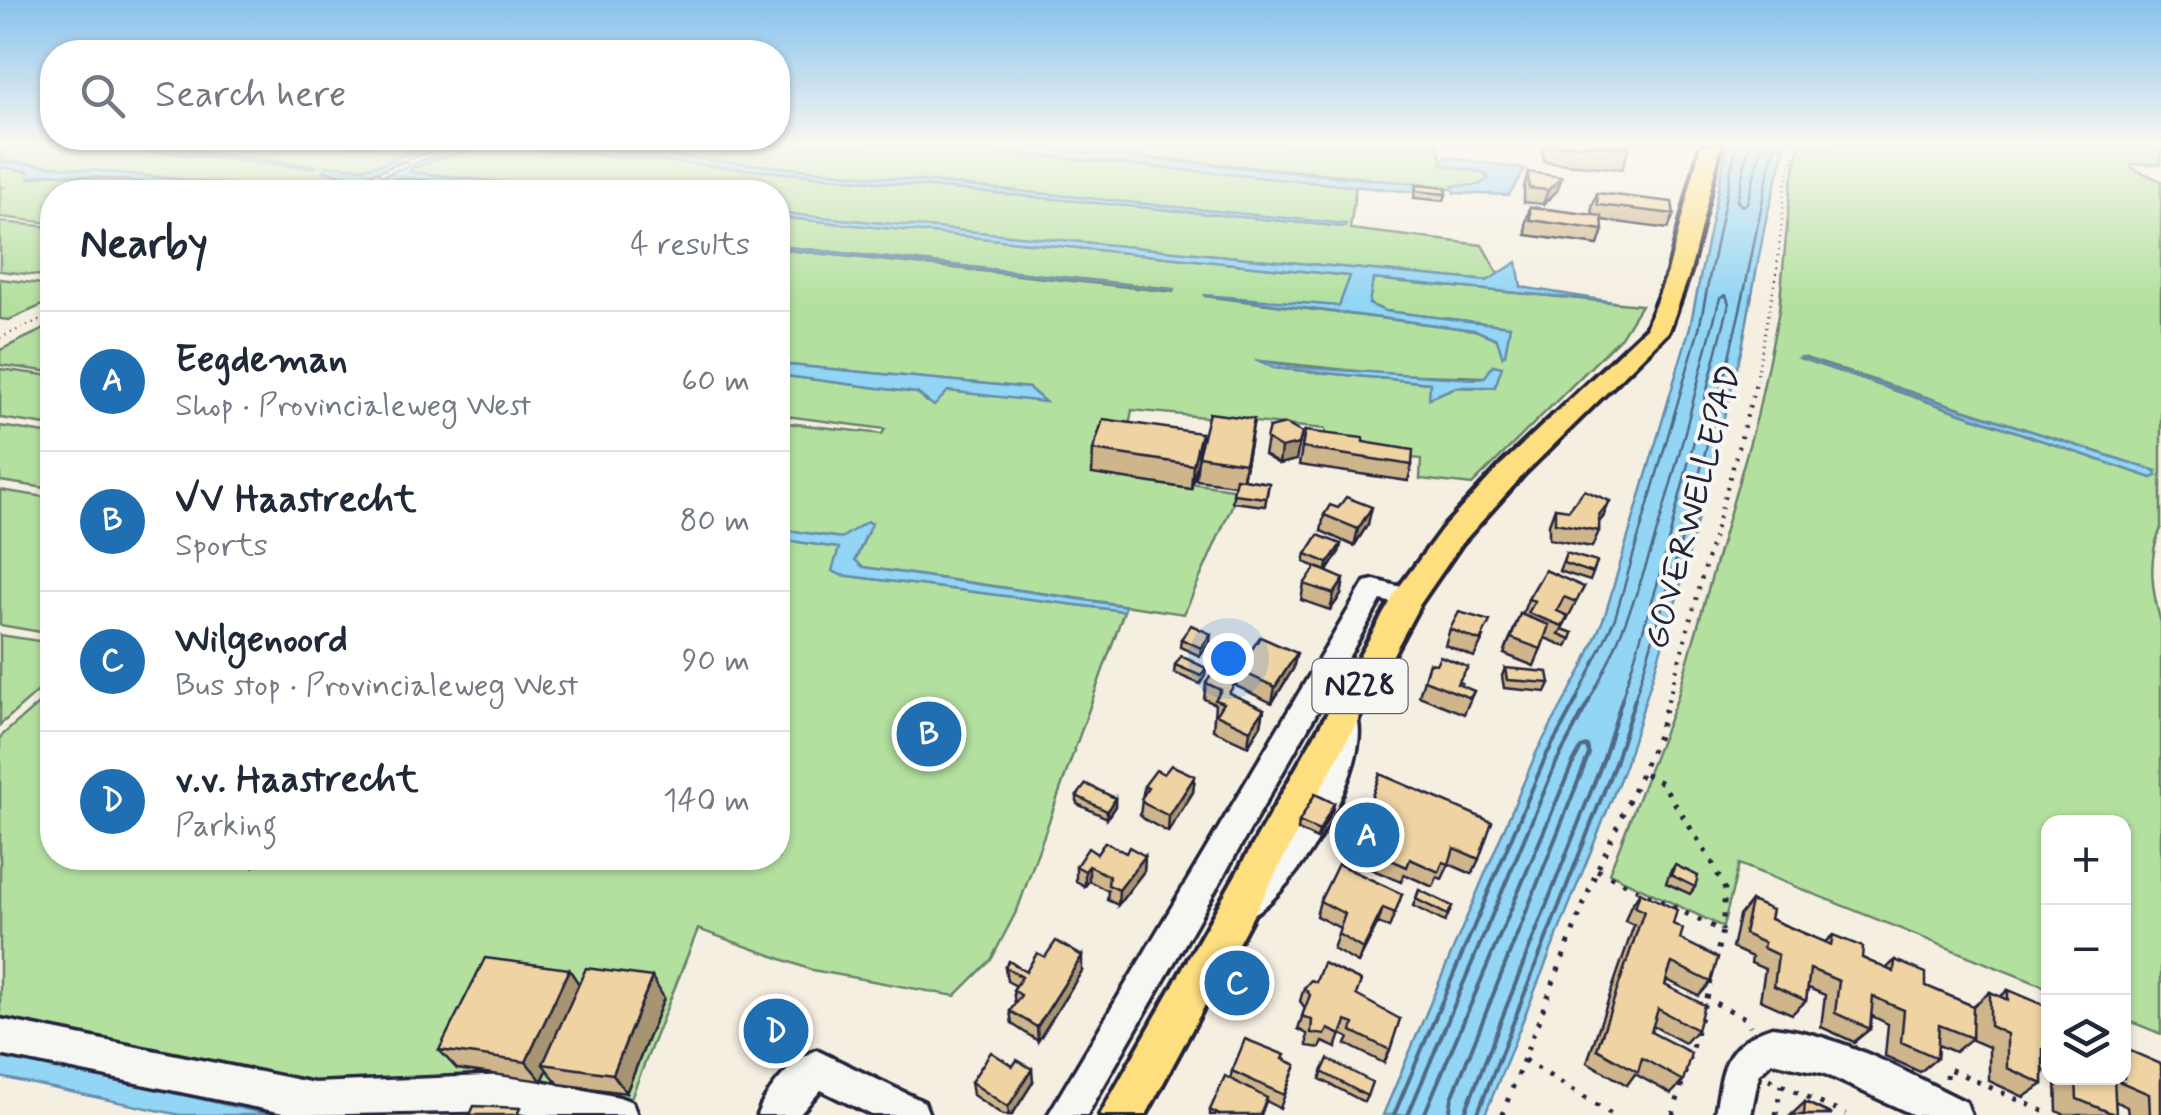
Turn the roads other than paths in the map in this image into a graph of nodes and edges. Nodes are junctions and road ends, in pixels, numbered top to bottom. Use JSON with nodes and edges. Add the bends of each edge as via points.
{"nodes":[{"id":1,"x":1697,"y":197,"type":"edge"},
{"id":2,"x":1408,"y":598,"type":"junction"},
{"id":3,"x":0,"y":1037,"type":"edge"},
{"id":4,"x":1949,"y":1113,"type":"edge"},
{"id":5,"x":618,"y":1115,"type":"edge"},
{"id":6,"x":775,"y":1115,"type":"edge"},
{"id":7,"x":911,"y":1115,"type":"edge"},
{"id":8,"x":1066,"y":1115,"type":"edge"},
{"id":9,"x":1122,"y":1115,"type":"edge"},
{"id":10,"x":1733,"y":1115,"type":"edge"}],
"edges":[{"from":1,"to":2,"type":"main road","number":"N228","via":[[1657,331],[1513,469],[1452,536]]},
{"from":2,"to":8,"type":"street","via":[[1374,589]]},
{"from":2,"to":9,"type":"main road","number":"N228"},
{"from":3,"to":5,"type":"street","via":[[314,1101],[510,1092]]},
{"from":4,"to":10,"type":"street","via":[[1807,1047],[1778,1044],[1751,1057]]},
{"from":6,"to":7,"type":"street","via":[[816,1068]]}]}
